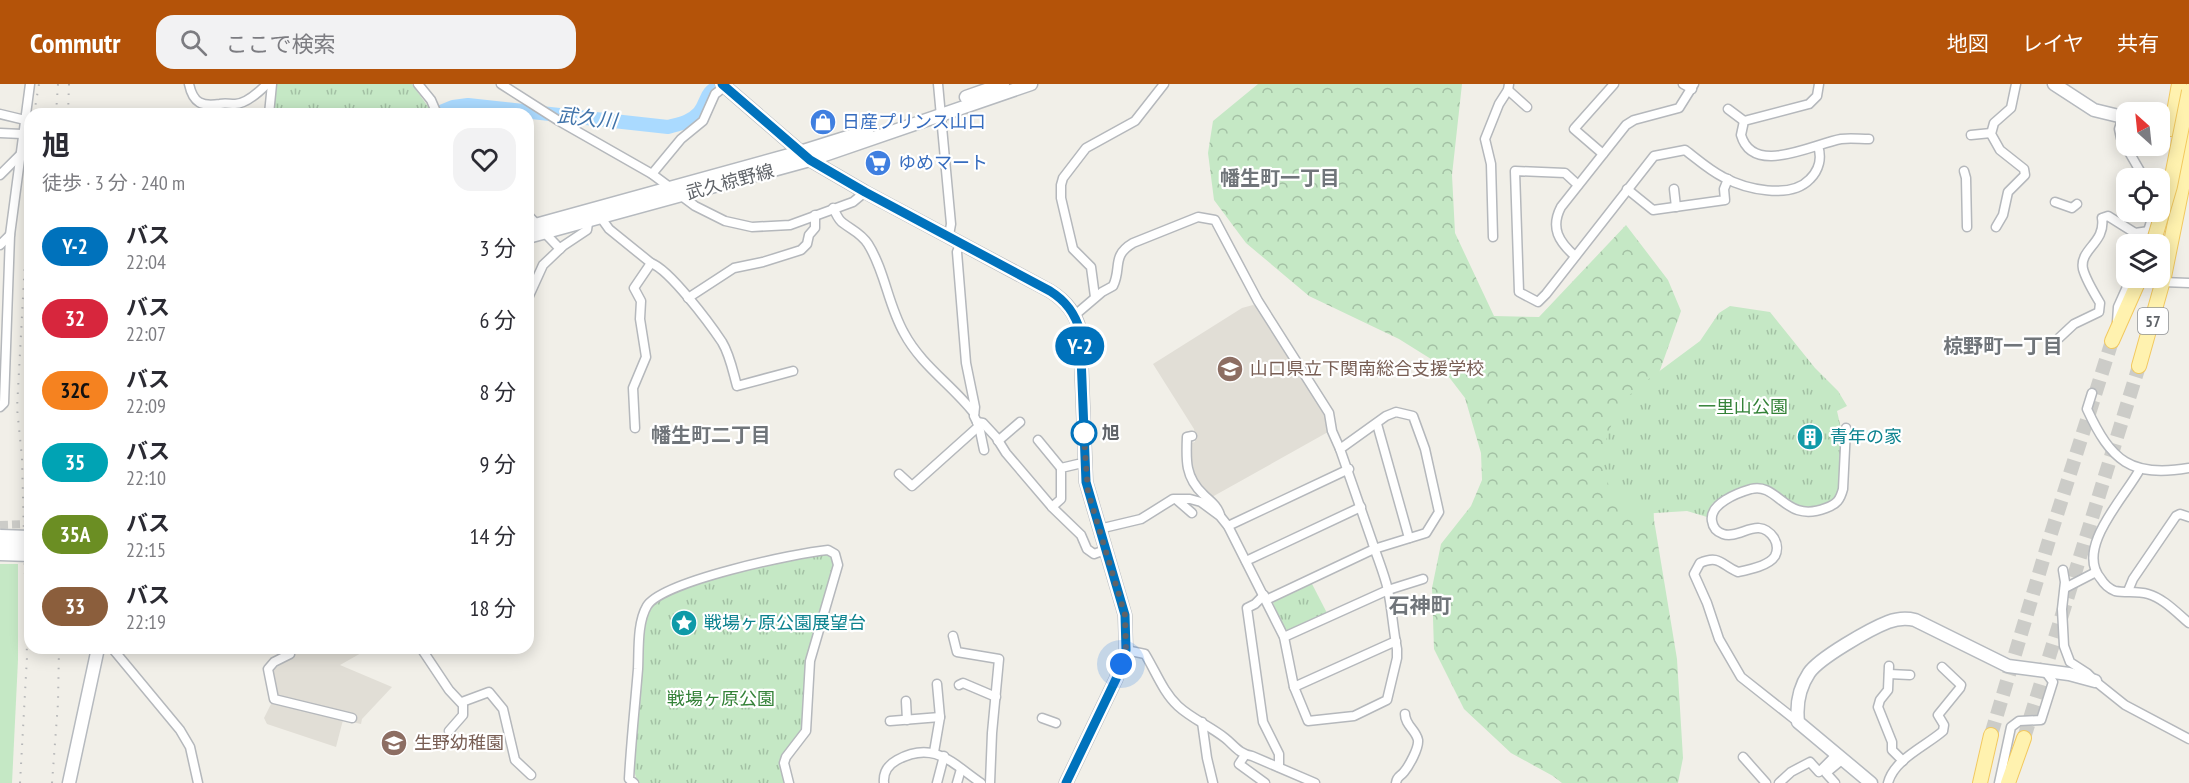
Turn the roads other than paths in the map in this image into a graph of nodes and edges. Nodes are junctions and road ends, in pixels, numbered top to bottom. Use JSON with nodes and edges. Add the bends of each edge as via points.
{"nodes":[{"id":1,"x":30,"y":84,"type":"edge"},
{"id":2,"x":189,"y":84,"type":"edge"},
{"id":3,"x":267,"y":84,"type":"edge"},
{"id":4,"x":272,"y":84,"type":"edge"},
{"id":5,"x":418,"y":84,"type":"edge"},
{"id":6,"x":501,"y":84,"type":"edge"},
{"id":7,"x":938,"y":84,"type":"edge"},
{"id":8,"x":1003,"y":84,"type":"edge"},
{"id":9,"x":1030,"y":84,"type":"edge"},
{"id":10,"x":1164,"y":84,"type":"edge"},
{"id":11,"x":1614,"y":84,"type":"edge"},
{"id":12,"x":1683,"y":84,"type":"edge"},
{"id":13,"x":1819,"y":84,"type":"edge"},
{"id":14,"x":2016,"y":84,"type":"edge"},
{"id":15,"x":2054,"y":84,"type":"edge"},
{"id":16,"x":2179,"y":84,"type":"edge"},
{"id":17,"x":1693,"y":86,"type":"edge"},
{"id":18,"x":722,"y":87,"type":"edge"},
{"id":19,"x":1508,"y":87,"type":"edge"},
{"id":20,"x":2189,"y":91,"type":"edge"},
{"id":21,"x":1527,"y":107,"type":"dead end"},
{"id":22,"x":27,"y":108,"type":"edge"},
{"id":23,"x":270,"y":108,"type":"edge"},
{"id":24,"x":434,"y":108,"type":"edge"},
{"id":25,"x":1728,"y":109,"type":"dead end"},
{"id":26,"x":941,"y":110,"type":"junction"},
{"id":27,"x":0,"y":114,"type":"edge"},
{"id":28,"x":2170,"y":114,"type":"edge"},
{"id":29,"x":2116,"y":115,"type":"edge"},
{"id":30,"x":24,"y":120,"type":"edge"},
{"id":31,"x":1744,"y":121,"type":"junction"},
{"id":32,"x":24,"y":125,"type":"edge"},
{"id":33,"x":2170,"y":128,"type":"edge"},
{"id":34,"x":2189,"y":132,"type":"edge"},
{"id":35,"x":0,"y":133,"type":"edge"},
{"id":36,"x":1991,"y":133,"type":"junction"},
{"id":37,"x":22,"y":134,"type":"junction"},
{"id":38,"x":1971,"y":135,"type":"dead end"},
{"id":39,"x":1869,"y":139,"type":"dead end"},
{"id":40,"x":1818,"y":146,"type":"junction"},
{"id":41,"x":2189,"y":153,"type":"edge"},
{"id":42,"x":1603,"y":154,"type":"junction"},
{"id":43,"x":20,"y":155,"type":"junction"},
{"id":44,"x":805,"y":156,"type":"junction"},
{"id":45,"x":1964,"y":171,"type":"dead end"},
{"id":46,"x":652,"y":174,"type":"junction"},
{"id":47,"x":0,"y":176,"type":"edge"},
{"id":48,"x":1728,"y":179,"type":"junction"},
{"id":49,"x":1578,"y":185,"type":"junction"},
{"id":50,"x":1627,"y":189,"type":"junction"},
{"id":51,"x":1674,"y":189,"type":"dead end"},
{"id":52,"x":676,"y":192,"type":"junction"},
{"id":53,"x":865,"y":192,"type":"junction"},
{"id":54,"x":2055,"y":202,"type":"dead end"},
{"id":55,"x":2077,"y":204,"type":"dead end"},
{"id":56,"x":1676,"y":207,"type":"junction"},
{"id":57,"x":833,"y":208,"type":"junction"},
{"id":58,"x":593,"y":214,"type":"junction"},
{"id":59,"x":815,"y":215,"type":"junction"},
{"id":60,"x":534,"y":225,"type":"edge"},
{"id":61,"x":534,"y":226,"type":"edge"},
{"id":62,"x":1967,"y":227,"type":"dead end"},
{"id":63,"x":1996,"y":227,"type":"dead end"},
{"id":64,"x":2140,"y":234,"type":"edge"},
{"id":65,"x":2152,"y":234,"type":"edge"},
{"id":66,"x":2165,"y":234,"type":"edge"},
{"id":67,"x":10,"y":235,"type":"junction"},
{"id":68,"x":949,"y":235,"type":"junction"},
{"id":69,"x":2170,"y":236,"type":"edge"},
{"id":70,"x":1493,"y":237,"type":"dead end"},
{"id":71,"x":961,"y":242,"type":"junction"},
{"id":72,"x":0,"y":245,"type":"edge"},
{"id":73,"x":560,"y":249,"type":"junction"},
{"id":74,"x":1575,"y":256,"type":"junction"},
{"id":75,"x":651,"y":263,"type":"junction"},
{"id":76,"x":2170,"y":280,"type":"edge"},
{"id":77,"x":2189,"y":283,"type":"edge"},
{"id":78,"x":534,"y":285,"type":"edge"},
{"id":79,"x":2127,"y":288,"type":"edge"},
{"id":80,"x":2135,"y":288,"type":"edge"},
{"id":81,"x":2158,"y":288,"type":"edge"},
{"id":82,"x":1095,"y":297,"type":"junction"},
{"id":83,"x":688,"y":298,"type":"junction"},
{"id":84,"x":1074,"y":315,"type":"junction"},
{"id":85,"x":2115,"y":334,"type":"joint"},
{"id":86,"x":2060,"y":338,"type":"dead end"},
{"id":87,"x":2139,"y":366,"type":"tunnel mouth"},
{"id":88,"x":793,"y":371,"type":"dead end"},
{"id":89,"x":2,"y":378,"type":"edge"},
{"id":90,"x":2091,"y":393,"type":"dead end"},
{"id":91,"x":0,"y":407,"type":"edge"},
{"id":92,"x":977,"y":420,"type":"junction"},
{"id":93,"x":1020,"y":422,"type":"dead end"},
{"id":94,"x":1377,"y":423,"type":"junction"},
{"id":95,"x":636,"y":428,"type":"dead end"},
{"id":96,"x":1846,"y":428,"type":"dead end"},
{"id":97,"x":1192,"y":436,"type":"dead end"},
{"id":98,"x":1038,"y":440,"type":"dead end"},
{"id":99,"x":998,"y":441,"type":"junction"},
{"id":100,"x":1340,"y":449,"type":"junction"},
{"id":101,"x":984,"y":450,"type":"dead end"},
{"id":102,"x":1078,"y":464,"type":"dead end"},
{"id":103,"x":1060,"y":468,"type":"junction"},
{"id":104,"x":2189,"y":468,"type":"edge"},
{"id":105,"x":1348,"y":469,"type":"junction"},
{"id":106,"x":2140,"y":469,"type":"junction"},
{"id":107,"x":899,"y":474,"type":"dead end"},
{"id":108,"x":1177,"y":500,"type":"junction"},
{"id":109,"x":1052,"y":507,"type":"junction"},
{"id":110,"x":1361,"y":507,"type":"junction"},
{"id":111,"x":1192,"y":513,"type":"dead end"},
{"id":112,"x":1221,"y":516,"type":"junction"},
{"id":113,"x":2189,"y":517,"type":"edge"},
{"id":114,"x":1228,"y":526,"type":"junction"},
{"id":115,"x":1099,"y":529,"type":"junction"},
{"id":116,"x":0,"y":536,"type":"edge"},
{"id":117,"x":24,"y":537,"type":"edge"},
{"id":118,"x":1410,"y":538,"type":"junction"},
{"id":119,"x":0,"y":546,"type":"edge"},
{"id":120,"x":24,"y":547,"type":"edge"},
{"id":121,"x":1374,"y":549,"type":"junction"},
{"id":122,"x":1105,"y":550,"type":"junction"},
{"id":123,"x":0,"y":554,"type":"edge"},
{"id":124,"x":24,"y":555,"type":"edge"},
{"id":125,"x":1246,"y":561,"type":"junction"},
{"id":126,"x":2063,"y":570,"type":"dead end"},
{"id":127,"x":2096,"y":572,"type":"junction"},
{"id":128,"x":1423,"y":579,"type":"dead end"},
{"id":129,"x":2065,"y":588,"type":"junction"},
{"id":130,"x":1388,"y":590,"type":"junction"},
{"id":131,"x":2128,"y":591,"type":"junction"},
{"id":132,"x":1265,"y":598,"type":"junction"},
{"id":133,"x":2189,"y":623,"type":"edge"},
{"id":134,"x":952,"y":636,"type":"dead end"},
{"id":135,"x":1284,"y":637,"type":"junction"},
{"id":136,"x":1396,"y":641,"type":"junction"},
{"id":137,"x":1126,"y":650,"type":"junction"},
{"id":138,"x":97,"y":654,"type":"edge"},
{"id":139,"x":117,"y":654,"type":"edge"},
{"id":140,"x":290,"y":654,"type":"edge"},
{"id":141,"x":425,"y":654,"type":"edge"},
{"id":142,"x":1942,"y":667,"type":"dead end"},
{"id":143,"x":2045,"y":670,"type":"junction"},
{"id":144,"x":1910,"y":675,"type":"dead end"},
{"id":145,"x":2095,"y":681,"type":"junction"},
{"id":146,"x":937,"y":684,"type":"dead end"},
{"id":147,"x":960,"y":685,"type":"dead end"},
{"id":148,"x":1294,"y":687,"type":"junction"},
{"id":149,"x":996,"y":697,"type":"junction"},
{"id":150,"x":906,"y":701,"type":"dead end"},
{"id":151,"x":462,"y":702,"type":"junction"},
{"id":152,"x":1404,"y":714,"type":"dead end"},
{"id":153,"x":940,"y":717,"type":"junction"},
{"id":154,"x":352,"y":718,"type":"dead end"},
{"id":155,"x":1042,"y":718,"type":"dead end"},
{"id":156,"x":908,"y":720,"type":"junction"},
{"id":157,"x":890,"y":721,"type":"dead end"},
{"id":158,"x":1202,"y":722,"type":"junction"},
{"id":159,"x":1798,"y":722,"type":"junction"},
{"id":160,"x":1056,"y":723,"type":"dead end"},
{"id":161,"x":449,"y":730,"type":"dead end"},
{"id":162,"x":1991,"y":735,"type":"tunnel mouth"},
{"id":163,"x":2024,"y":738,"type":"tunnel mouth"},
{"id":164,"x":2189,"y":740,"type":"edge"},
{"id":165,"x":934,"y":752,"type":"junction"},
{"id":166,"x":1245,"y":755,"type":"junction"},
{"id":167,"x":944,"y":756,"type":"junction"},
{"id":168,"x":1743,"y":757,"type":"dead end"},
{"id":169,"x":1840,"y":757,"type":"junction"},
{"id":170,"x":1903,"y":761,"type":"junction"},
{"id":171,"x":1279,"y":767,"type":"junction"},
{"id":172,"x":961,"y":769,"type":"junction"},
{"id":173,"x":531,"y":775,"type":"dead end"},
{"id":174,"x":69,"y":783,"type":"edge"},
{"id":175,"x":198,"y":783,"type":"edge"},
{"id":176,"x":634,"y":783,"type":"edge"},
{"id":177,"x":789,"y":783,"type":"edge"},
{"id":178,"x":884,"y":783,"type":"edge"},
{"id":179,"x":937,"y":783,"type":"edge"},
{"id":180,"x":957,"y":783,"type":"edge"},
{"id":181,"x":981,"y":783,"type":"edge"},
{"id":182,"x":990,"y":783,"type":"edge"},
{"id":183,"x":1066,"y":783,"type":"edge"},
{"id":184,"x":1214,"y":783,"type":"edge"},
{"id":185,"x":1265,"y":783,"type":"edge"},
{"id":186,"x":1315,"y":783,"type":"edge"},
{"id":187,"x":1396,"y":783,"type":"edge"},
{"id":188,"x":1766,"y":783,"type":"edge"},
{"id":189,"x":1779,"y":783,"type":"edge"},
{"id":190,"x":1835,"y":783,"type":"edge"},
{"id":191,"x":1871,"y":783,"type":"edge"},
{"id":192,"x":1888,"y":783,"type":"edge"},
{"id":193,"x":1980,"y":783,"type":"edge"},
{"id":194,"x":1999,"y":783,"type":"edge"},
{"id":195,"x":2008,"y":783,"type":"edge"}],
"edges":[{"from":1,"to":22,"type":"street"},
{"from":2,"to":3,"type":"street","via":[[195,100],[211,106],[237,105]]},
{"from":4,"to":23,"type":"street"},
{"from":5,"to":24,"type":"street"},
{"from":6,"to":46,"type":"street"},
{"from":7,"to":26,"type":"street"},
{"from":8,"to":26,"type":"main road","name":"武久椋野線"},
{"from":9,"to":26,"type":"main road","name":"武久椋野線"},
{"from":10,"to":82,"type":"street","via":[[1135,121],[1086,148],[1060,185],[1073,249],[1091,267]]},
{"from":11,"to":42,"type":"street","via":[[1574,129]]},
{"from":12,"to":17,"type":"street"},
{"from":13,"to":31,"type":"street","via":[[1817,96],[1809,104]]},
{"from":14,"to":36,"type":"street","via":[[2011,108],[1994,123]]},
{"from":15,"to":29,"type":"main road","via":[[2089,107]]},
{"from":16,"to":28,"type":"main road"},
{"from":17,"to":42,"type":"street","via":[[1679,108],[1630,122]]},
{"from":18,"to":44,"type":"main road"},
{"from":18,"to":46,"type":"street","via":[[703,121],[681,139]]},
{"from":19,"to":21,"type":"street"},
{"from":19,"to":70,"type":"street","via":[[1485,139],[1491,164]]},
{"from":20,"to":65,"type":"main road","bridge":true,"via":[[2170,186]]},
{"from":25,"to":31,"type":"street"},
{"from":26,"to":44,"type":"main road","name":"武久椋野線"},
{"from":26,"to":68,"type":"street"},
{"from":27,"to":30,"type":"street"},
{"from":31,"to":40,"type":"street","via":[[1742,139],[1758,154],[1776,156]]},
{"from":32,"to":37,"type":"street"},
{"from":33,"to":34,"type":"main road"},
{"from":34,"to":66,"type":"main road"},
{"from":35,"to":37,"type":"street"},
{"from":36,"to":38,"type":"street"},
{"from":36,"to":63,"type":"street","via":[[1997,147],[2025,172],[2008,192],[2004,215]]},
{"from":37,"to":43,"type":"street"},
{"from":39,"to":40,"type":"street","via":[[1842,139]]},
{"from":40,"to":48,"type":"street","via":[[1820,159],[1814,174],[1795,188],[1759,189]]},
{"from":41,"to":69,"type":"main road","number":"57"},
{"from":42,"to":49,"type":"street"},
{"from":43,"to":47,"type":"street"},
{"from":43,"to":67,"type":"street"},
{"from":44,"to":52,"type":"main road","name":"武久椋野線"},
{"from":44,"to":53,"type":"main road"},
{"from":45,"to":62,"type":"street"},
{"from":46,"to":52,"type":"street"},
{"from":48,"to":50,"type":"street","via":[[1685,150],[1654,156]]},
{"from":48,"to":56,"type":"street","via":[[1725,200]]},
{"from":49,"to":74,"type":"street","via":[[1561,207],[1556,222],[1561,243]]},
{"from":49,"to":74,"type":"street","via":[[1565,173],[1515,171],[1519,292],[1538,302]]},
{"from":50,"to":56,"type":"street","via":[[1653,210]]},
{"from":50,"to":74,"type":"street"},
{"from":51,"to":56,"type":"street"},
{"from":52,"to":58,"type":"main road","name":"武久椋野線"},
{"from":52,"to":59,"type":"street","via":[[716,217],[752,227],[790,225]]},
{"from":53,"to":57,"type":"street","via":[[853,202]]},
{"from":53,"to":68,"type":"main road"},
{"from":54,"to":55,"type":"street","via":[[2072,208]]},
{"from":57,"to":59,"type":"street"},
{"from":57,"to":92,"type":"street","via":[[841,222],[867,243],[905,336]]},
{"from":58,"to":60,"type":"main road","name":"武久椋野線"},
{"from":58,"to":73,"type":"street","via":[[587,230]]},
{"from":58,"to":75,"type":"street"},
{"from":59,"to":83,"type":"street","via":[[815,228],[801,250],[734,268]]},
{"from":61,"to":73,"type":"street"},
{"from":64,"to":86,"type":"street","via":[[2113,217],[2102,218],[2102,233],[2087,252],[2083,268],[2100,309],[2074,324]]},
{"from":67,"to":72,"type":"street"},
{"from":67,"to":89,"type":"street"},
{"from":68,"to":71,"type":"main road"},
{"from":71,"to":84,"type":"main road","via":[[1059,296]]},
{"from":71,"to":92,"type":"street","via":[[957,252],[966,363]]},
{"from":73,"to":78,"type":"street","via":[[543,266]]},
{"from":75,"to":83,"type":"street","via":[[671,277]]},
{"from":75,"to":95,"type":"street","via":[[634,288],[641,301],[646,357],[633,388]]},
{"from":76,"to":77,"type":"street"},
{"from":79,"to":85,"type":"street","via":[[2118,307]]},
{"from":80,"to":85,"type":"main road","number":"57"},
{"from":81,"to":87,"type":"main road","number":"57"},
{"from":82,"to":84,"type":"street"},
{"from":82,"to":100,"type":"street","via":[[1113,286],[1124,248],[1198,217],[1215,220],[1258,301],[1329,413]]},
{"from":83,"to":88,"type":"street","via":[[722,343],[737,386]]},
{"from":84,"to":115,"type":"main road","via":[[1080,331],[1086,482]]},
{"from":89,"to":91,"type":"street","via":[[4,403]]},
{"from":90,"to":106,"type":"street","via":[[2087,409],[2101,437],[2120,460]]},
{"from":92,"to":99,"type":"street"},
{"from":92,"to":101,"type":"street"},
{"from":92,"to":107,"type":"street","via":[[912,486]]},
{"from":93,"to":99,"type":"street"},
{"from":94,"to":100,"type":"street"},
{"from":94,"to":118,"type":"street"},
{"from":94,"to":118,"type":"street","via":[[1396,412],[1413,416],[1417,423],[1439,512],[1426,532]]},
{"from":96,"to":159,"type":"street","via":[[1843,489],[1835,505],[1802,513],[1764,489],[1739,494],[1719,504],[1711,517],[1712,526],[1724,535],[1755,528],[1765,530],[1777,543],[1776,555],[1770,562],[1738,572],[1708,559],[1700,563],[1694,574],[1719,639],[1741,677]]},
{"from":97,"to":112,"type":"street","via":[[1187,437],[1188,475]]},
{"from":98,"to":103,"type":"street"},
{"from":99,"to":109,"type":"street"},
{"from":100,"to":105,"type":"street"},
{"from":102,"to":103,"type":"street"},
{"from":103,"to":109,"type":"street","via":[[1061,499]]},
{"from":104,"to":106,"type":"street","via":[[2168,472]]},
{"from":105,"to":110,"type":"street"},
{"from":105,"to":114,"type":"street"},
{"from":106,"to":127,"type":"street","via":[[2101,530],[2094,552]]},
{"from":108,"to":111,"type":"street"},
{"from":108,"to":112,"type":"street","via":[[1196,500]]},
{"from":108,"to":115,"type":"street","via":[[1141,519]]},
{"from":109,"to":122,"type":"street","via":[[1081,535],[1090,552]]},
{"from":110,"to":121,"type":"street"},
{"from":110,"to":125,"type":"street"},
{"from":112,"to":114,"type":"street"},
{"from":113,"to":131,"type":"street","via":[[2176,516]]},
{"from":114,"to":125,"type":"street"},
{"from":115,"to":122,"type":"main road"},
{"from":116,"to":117,"type":"main road","bridge":true},
{"from":118,"to":121,"type":"street"},
{"from":119,"to":120,"type":"main road","bridge":true},
{"from":121,"to":130,"type":"street"},
{"from":121,"to":132,"type":"street"},
{"from":122,"to":137,"type":"main road","via":[[1125,615]]},
{"from":123,"to":124,"type":"main road","bridge":true},
{"from":125,"to":132,"type":"street"},
{"from":126,"to":129,"type":"street"},
{"from":127,"to":129,"type":"street"},
{"from":127,"to":131,"type":"street","via":[[2109,588]]},
{"from":128,"to":130,"type":"street"},
{"from":129,"to":145,"type":"street","via":[[2065,651],[2074,665]]},
{"from":130,"to":135,"type":"street"},
{"from":130,"to":136,"type":"street"},
{"from":131,"to":133,"type":"street","via":[[2154,596]]},
{"from":132,"to":135,"type":"street"},
{"from":132,"to":171,"type":"street","via":[[1246,608],[1263,722],[1279,754]]},
{"from":134,"to":149,"type":"street","via":[[957,652],[999,659]]},
{"from":135,"to":148,"type":"street"},
{"from":136,"to":148,"type":"street"},
{"from":136,"to":148,"type":"street","via":[[1397,658],[1388,700],[1362,714],[1308,721]]},
{"from":137,"to":158,"type":"street","via":[[1145,654],[1173,700]]},
{"from":137,"to":183,"type":"main road"},
{"from":138,"to":174,"type":"main road"},
{"from":139,"to":175,"type":"street","via":[[180,730],[190,747]]},
{"from":140,"to":154,"type":"street","via":[[268,669],[274,699]]},
{"from":141,"to":151,"type":"street"},
{"from":142,"to":170,"type":"street","via":[[1961,685],[1938,715],[1943,731]]},
{"from":143,"to":145,"type":"main road"},
{"from":143,"to":159,"type":"main road","via":[[2008,666],[1915,620],[1894,620],[1813,669],[1797,701]]},
{"from":143,"to":194,"type":"street","via":[[2053,682],[2041,720],[2019,722],[2011,727]]},
{"from":144,"to":170,"type":"street","via":[[1889,670],[1888,690],[1878,707],[1892,750]]},
{"from":145,"to":164,"type":"street","via":[[2125,705]]},
{"from":146,"to":153,"type":"street"},
{"from":147,"to":149,"type":"street"},
{"from":149,"to":182,"type":"street"},
{"from":150,"to":156,"type":"street"},
{"from":151,"to":161,"type":"street","via":[[465,712]]},
{"from":151,"to":173,"type":"street","via":[[489,692],[503,709],[515,760]]},
{"from":152,"to":187,"type":"street","via":[[1418,742]]},
{"from":153,"to":156,"type":"street"},
{"from":153,"to":165,"type":"street"},
{"from":155,"to":160,"type":"street"},
{"from":156,"to":157,"type":"street"},
{"from":158,"to":166,"type":"street"},
{"from":158,"to":184,"type":"street"},
{"from":159,"to":169,"type":"main road"},
{"from":162,"to":193,"type":"main road"},
{"from":163,"to":195,"type":"main road"},
{"from":165,"to":167,"type":"street"},
{"from":165,"to":178,"type":"street","via":[[898,760],[888,768]]},
{"from":166,"to":171,"type":"street"},
{"from":166,"to":185,"type":"street","via":[[1239,764]]},
{"from":167,"to":172,"type":"street"},
{"from":167,"to":179,"type":"street"},
{"from":168,"to":188,"type":"street"},
{"from":169,"to":189,"type":"street","via":[[1819,772],[1810,762]]},
{"from":169,"to":190,"type":"street","via":[[1827,773]]},
{"from":169,"to":191,"type":"main road"},
{"from":170,"to":192,"type":"street"},
{"from":171,"to":186,"type":"street"},
{"from":172,"to":180,"type":"street"},
{"from":172,"to":181,"type":"street"},
{"from":176,"to":177,"type":"street","via":[[629,779],[632,730],[646,607],[661,593],[710,576],[828,549],[835,554],[838,565],[810,661],[806,731],[784,763]]}]}
